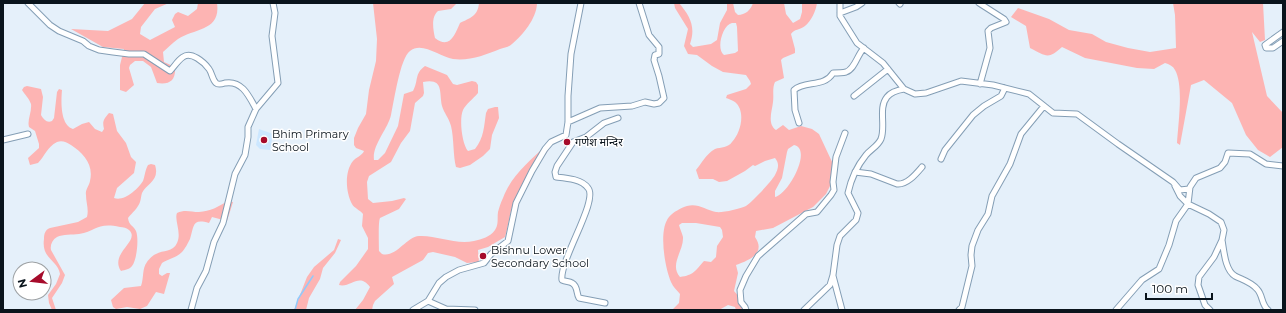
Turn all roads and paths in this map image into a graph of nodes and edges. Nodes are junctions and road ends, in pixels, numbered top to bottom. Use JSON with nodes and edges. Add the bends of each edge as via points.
{"nodes":[{"id":1,"x":28,"y":3,"type":"edge"},
{"id":2,"x":273,"y":3,"type":"edge"},
{"id":3,"x":581,"y":3,"type":"edge"},
{"id":4,"x":638,"y":3,"type":"edge"},
{"id":5,"x":840,"y":3,"type":"edge"},
{"id":6,"x":862,"y":3,"type":"edge"},
{"id":7,"x":979,"y":3,"type":"edge"},
{"id":8,"x":840,"y":13,"type":"junction"},
{"id":9,"x":1283,"y":32,"type":"edge"},
{"id":10,"x":1283,"y":41,"type":"edge"},
{"id":11,"x":864,"y":48,"type":"junction"},
{"id":12,"x":888,"y":69,"type":"junction"},
{"id":13,"x":980,"y":84,"type":"junction"},
{"id":14,"x":1005,"y":88,"type":"junction"},
{"id":15,"x":904,"y":89,"type":"junction"},
{"id":16,"x":854,"y":96,"type":"dead end"},
{"id":17,"x":1044,"y":106,"type":"junction"},
{"id":18,"x":256,"y":109,"type":"junction"},
{"id":19,"x":618,"y":118,"type":"dead end"},
{"id":20,"x":568,"y":122,"type":"junction"},
{"id":21,"x":799,"y":122,"type":"dead end"},
{"id":22,"x":845,"y":133,"type":"dead end"},
{"id":23,"x":28,"y":134,"type":"dead end"},
{"id":24,"x":566,"y":135,"type":"junction"},
{"id":25,"x":4,"y":139,"type":"edge"},
{"id":26,"x":573,"y":142,"type":"junction"},
{"id":27,"x":3,"y":146,"type":"edge"},
{"id":28,"x":941,"y":158,"type":"dead end"},
{"id":29,"x":1283,"y":166,"type":"edge"},
{"id":30,"x":922,"y":167,"type":"dead end"},
{"id":31,"x":855,"y":172,"type":"junction"},
{"id":32,"x":1173,"y":182,"type":"junction"},
{"id":33,"x":1190,"y":187,"type":"junction"},
{"id":34,"x":1188,"y":204,"type":"junction"},
{"id":35,"x":1222,"y":240,"type":"junction"},
{"id":36,"x":833,"y":275,"type":"junction"},
{"id":37,"x":428,"y":301,"type":"junction"},
{"id":38,"x":605,"y":303,"type":"dead end"},
{"id":39,"x":191,"y":310,"type":"edge"},
{"id":40,"x":413,"y":310,"type":"edge"},
{"id":41,"x":475,"y":310,"type":"edge"},
{"id":42,"x":746,"y":310,"type":"edge"},
{"id":43,"x":804,"y":310,"type":"edge"},
{"id":44,"x":842,"y":310,"type":"edge"},
{"id":45,"x":959,"y":310,"type":"edge"},
{"id":46,"x":1116,"y":310,"type":"edge"},
{"id":47,"x":1210,"y":310,"type":"edge"},
{"id":48,"x":1268,"y":310,"type":"edge"}],
"edges":[{"from":1,"to":18,"type":"street","via":[[59,31],[99,50],[144,54],[170,71],[183,57],[195,57],[210,70],[216,83],[238,84],[246,91]]},
{"from":2,"to":18,"type":"street","via":[[275,13],[272,36],[278,83]]},
{"from":3,"to":20,"type":"street","via":[[571,54]]},
{"from":4,"to":20,"type":"street","via":[[649,36],[659,47],[659,54],[655,54],[654,60],[664,98],[654,104],[645,102],[632,106],[600,108]]},
{"from":5,"to":8,"type":"street"},
{"from":6,"to":8,"type":"street"},
{"from":7,"to":13,"type":"street","via":[[1006,22],[991,28],[988,32],[990,48]]},
{"from":8,"to":11,"type":"street","via":[[857,43]]},
{"from":9,"to":10,"type":"street","via":[[1265,45],[1266,48],[1273,48]]},
{"from":11,"to":12,"type":"street"},
{"from":11,"to":21,"type":"street","via":[[858,54],[855,64],[846,72],[833,73],[826,81],[795,88],[795,110]]},
{"from":12,"to":15,"type":"street"},
{"from":12,"to":16,"type":"street"},
{"from":13,"to":14,"type":"street"},
{"from":13,"to":15,"type":"street","via":[[961,81],[916,94]]},
{"from":14,"to":17,"type":"street","via":[[1029,94]]},
{"from":14,"to":28,"type":"street","via":[[1001,96],[973,115]]},
{"from":15,"to":31,"type":"street","via":[[888,95],[883,112],[884,129],[881,140],[866,155]]},
{"from":17,"to":32,"type":"street","via":[[1053,113],[1077,114]]},
{"from":17,"to":45,"type":"street","via":[[1021,134],[1010,164],[992,196],[988,214],[972,246],[972,266],[962,307]]},
{"from":18,"to":39,"type":"street","via":[[248,127],[245,155],[235,174],[223,223]]},
{"from":19,"to":26,"type":"street","via":[[604,123],[586,137]]},
{"from":20,"to":24,"type":"street"},
{"from":22,"to":42,"type":"street","via":[[836,157],[832,182],[834,190],[817,212],[806,214],[758,256],[740,290],[741,302]]},
{"from":23,"to":25,"type":"street"},
{"from":24,"to":26,"type":"street"},
{"from":24,"to":37,"type":"street","via":[[551,142],[532,171],[516,203],[508,241],[484,263],[459,270],[446,277]]},
{"from":25,"to":27,"type":"street"},
{"from":26,"to":38,"type":"street","via":[[557,166],[555,175],[588,187],[590,195],[564,267],[562,280],[577,287],[578,298]]},
{"from":29,"to":33,"type":"street","via":[[1266,164],[1250,154],[1228,153],[1220,168],[1196,178]]},
{"from":30,"to":31,"type":"street","via":[[901,184],[871,174]]},
{"from":31,"to":36,"type":"street","via":[[848,194],[858,213],[856,220],[840,236]]},
{"from":32,"to":33,"type":"street","via":[[1180,190]]},
{"from":32,"to":34,"type":"street","via":[[1180,196]]},
{"from":33,"to":34,"type":"street"},
{"from":34,"to":35,"type":"street","via":[[1221,222],[1224,230]]},
{"from":34,"to":46,"type":"street","via":[[1176,221],[1159,269],[1142,280]]},
{"from":35,"to":47,"type":"street","via":[[1214,257],[1199,277],[1198,285],[1205,305]]},
{"from":35,"to":48,"type":"street","via":[[1229,271],[1256,289]]},
{"from":36,"to":43,"type":"street","via":[[830,285]]},
{"from":36,"to":44,"type":"street"},
{"from":37,"to":40,"type":"street"},
{"from":37,"to":41,"type":"street","via":[[446,309]]}]}
